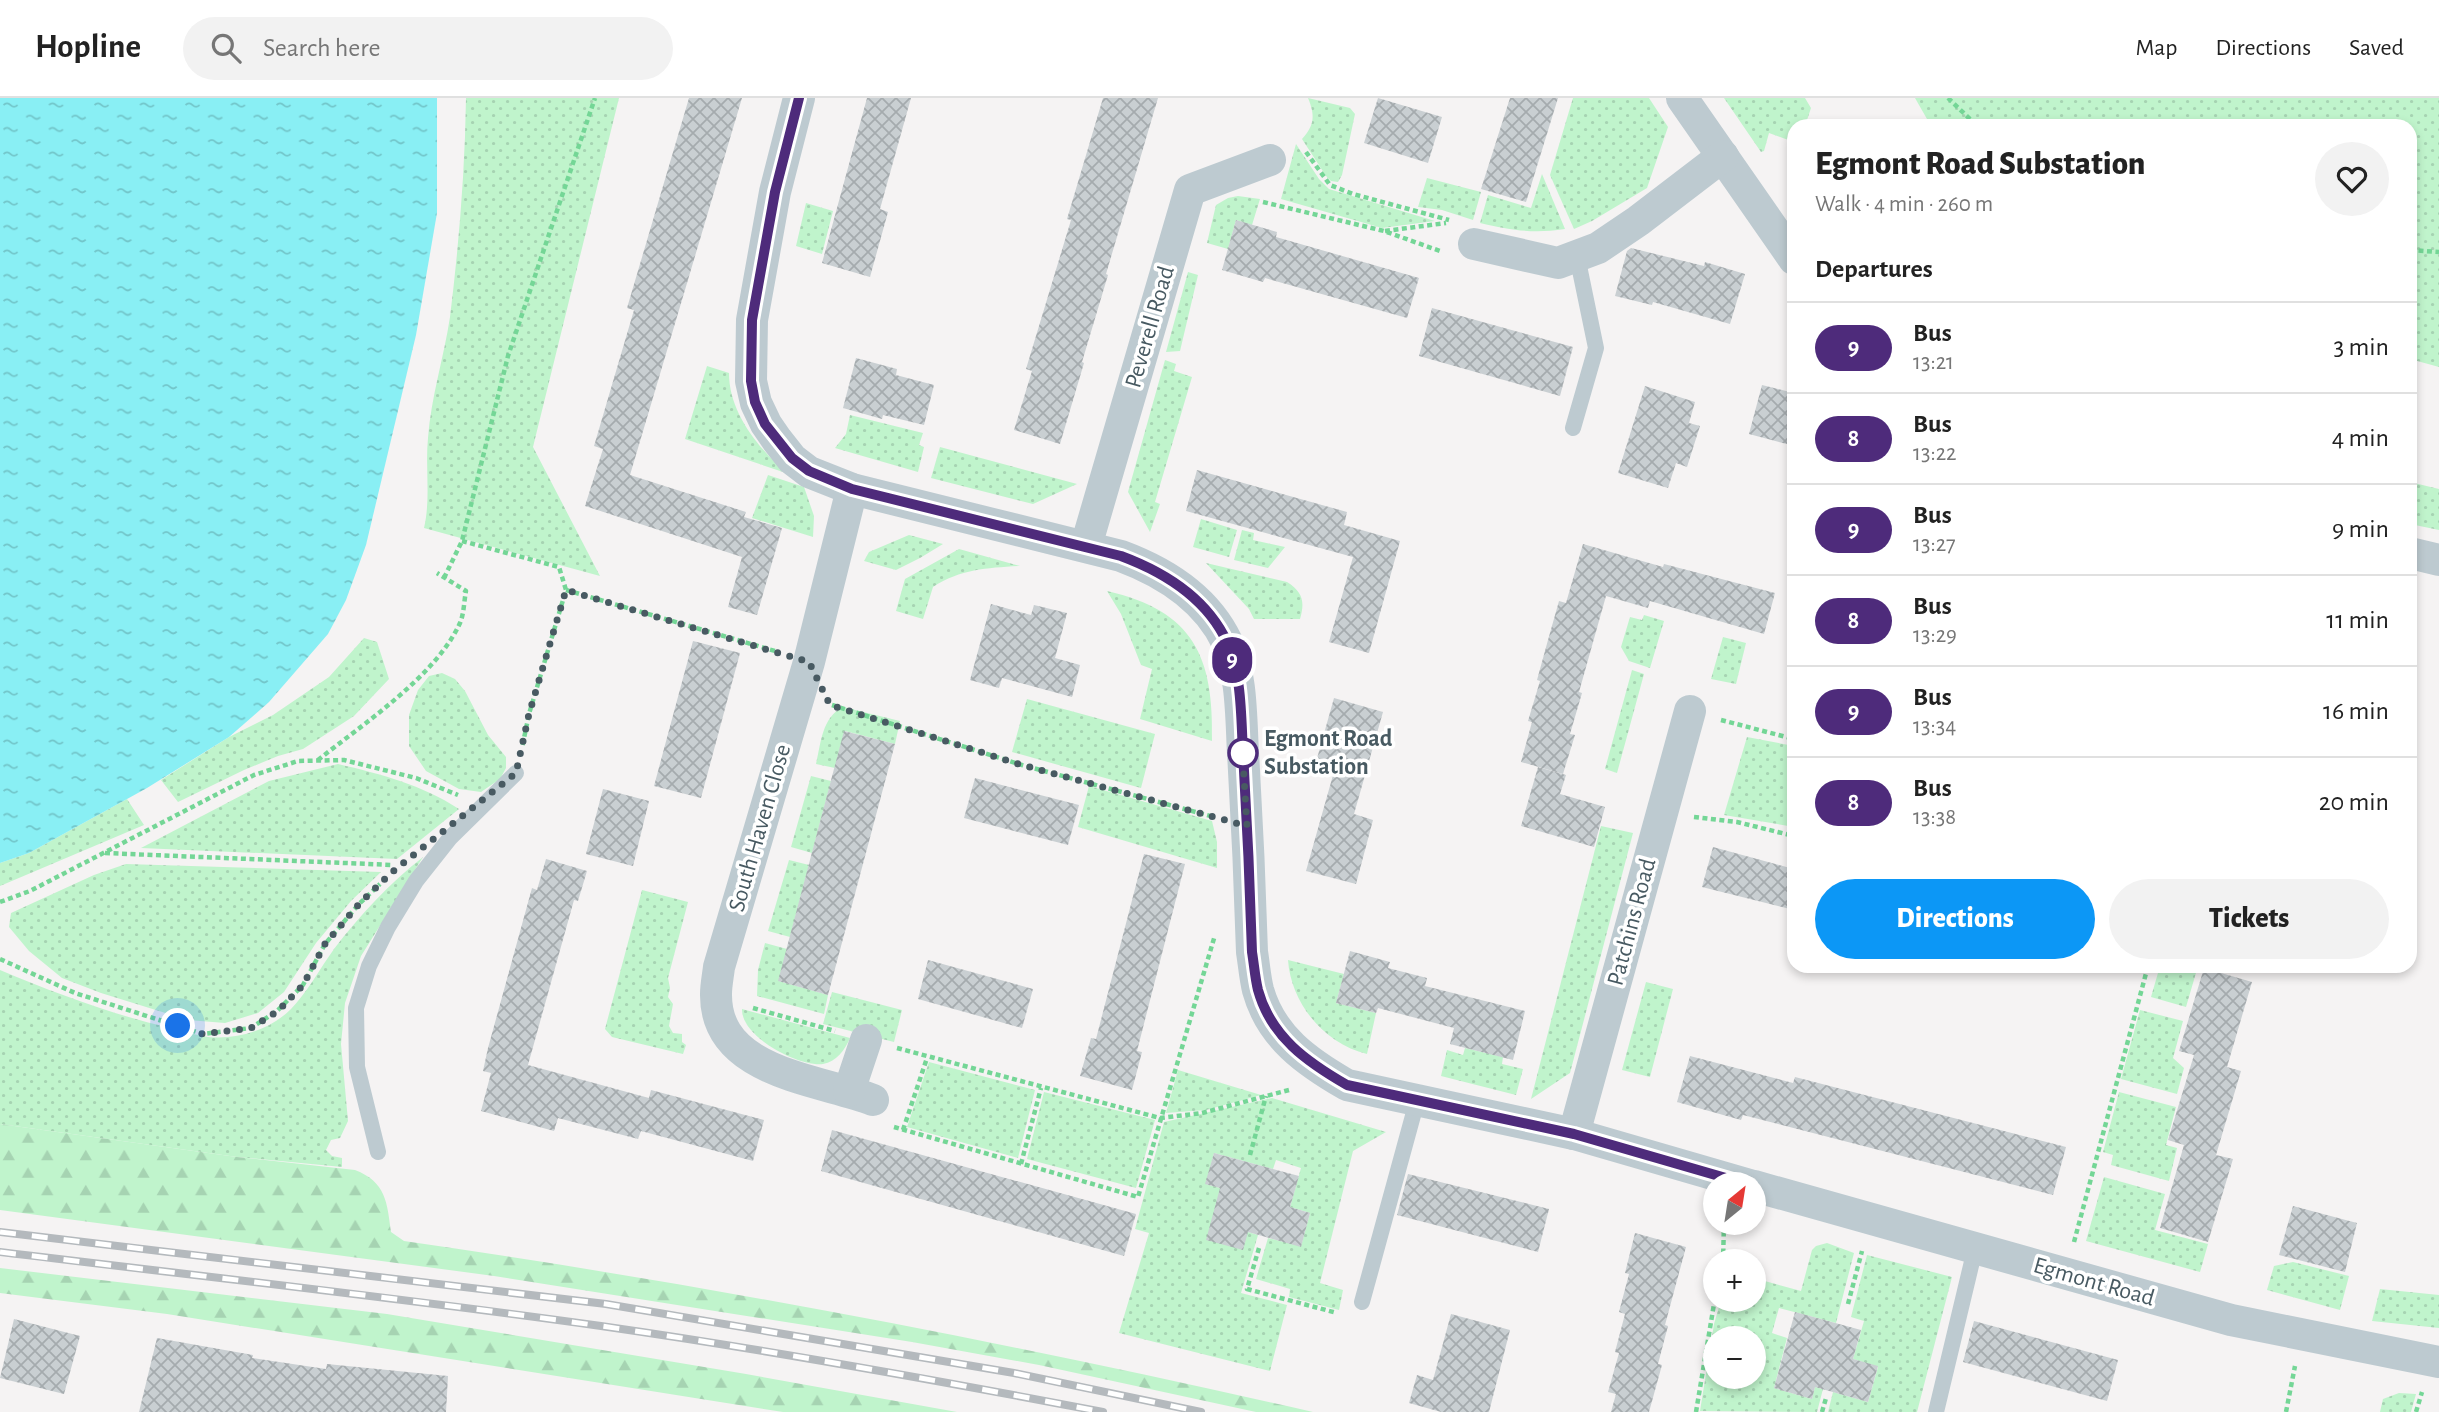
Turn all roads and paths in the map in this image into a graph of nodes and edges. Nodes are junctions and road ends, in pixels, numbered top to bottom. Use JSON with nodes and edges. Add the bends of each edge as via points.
{"nodes":[{"id":1,"x":595,"y":98,"type":"edge"},
{"id":2,"x":799,"y":98,"type":"edge"},
{"id":3,"x":1682,"y":98,"type":"edge"},
{"id":4,"x":1948,"y":98,"type":"edge"},
{"id":5,"x":1970,"y":119,"type":"edge"},
{"id":6,"x":1723,"y":156,"type":"junction"},
{"id":7,"x":1270,"y":159,"type":"joint"},
{"id":8,"x":1252,"y":200,"type":"dead end"},
{"id":9,"x":1384,"y":232,"type":"junction"},
{"id":10,"x":1474,"y":244,"type":"joint"},
{"id":11,"x":1787,"y":249,"type":"edge"},
{"id":12,"x":2417,"y":250,"type":"edge"},
{"id":13,"x":2439,"y":252,"type":"edge"},
{"id":14,"x":1577,"y":256,"type":"junction"},
{"id":15,"x":1573,"y":428,"type":"dead end"},
{"id":16,"x":852,"y":489,"type":"junction"},
{"id":17,"x":462,"y":541,"type":"junction"},
{"id":18,"x":1086,"y":546,"type":"junction"},
{"id":19,"x":2417,"y":555,"type":"edge"},
{"id":20,"x":2439,"y":560,"type":"edge"},
{"id":21,"x":437,"y":573,"type":"dead end"},
{"id":22,"x":444,"y":578,"type":"junction"},
{"id":23,"x":566,"y":590,"type":"junction"},
{"id":24,"x":809,"y":662,"type":"junction"},
{"id":25,"x":1690,"y":711,"type":"joint"},
{"id":26,"x":1787,"y":737,"type":"edge"},
{"id":27,"x":318,"y":761,"type":"junction"},
{"id":28,"x":516,"y":773,"type":"joint"},
{"id":29,"x":466,"y":797,"type":"dead end"},
{"id":30,"x":1662,"y":813,"type":"junction"},
{"id":31,"x":1247,"y":826,"type":"junction"},
{"id":32,"x":1787,"y":834,"type":"edge"},
{"id":33,"x":104,"y":853,"type":"junction"},
{"id":34,"x":391,"y":873,"type":"dead end"},
{"id":35,"x":383,"y":881,"type":"dead end"},
{"id":36,"x":0,"y":902,"type":"edge"},
{"id":37,"x":1216,"y":931,"type":"dead end"},
{"id":38,"x":0,"y":959,"type":"edge"},
{"id":39,"x":2146,"y":973,"type":"edge"},
{"id":40,"x":716,"y":996,"type":"junction"},
{"id":41,"x":866,"y":1040,"type":"junction"},
{"id":42,"x":927,"y":1058,"type":"junction"},
{"id":43,"x":1334,"y":1077,"type":"junction"},
{"id":44,"x":1041,"y":1088,"type":"junction"},
{"id":45,"x":861,"y":1095,"type":"junction"},
{"id":46,"x":1266,"y":1096,"type":"junction"},
{"id":47,"x":1417,"y":1101,"type":"junction"},
{"id":48,"x":1160,"y":1118,"type":"junction"},
{"id":49,"x":903,"y":1130,"type":"junction"},
{"id":50,"x":1574,"y":1134,"type":"junction"},
{"id":51,"x":378,"y":1153,"type":"dead end"},
{"id":52,"x":1250,"y":1156,"type":"dead end"},
{"id":53,"x":1021,"y":1164,"type":"junction"},
{"id":54,"x":1707,"y":1172,"type":"edge"},
{"id":55,"x":1766,"y":1189,"type":"edge"},
{"id":56,"x":1870,"y":1219,"type":"junction"},
{"id":57,"x":1259,"y":1248,"type":"dead end"},
{"id":58,"x":1975,"y":1249,"type":"junction"},
{"id":59,"x":2066,"y":1274,"type":"junction"},
{"id":60,"x":1362,"y":1302,"type":"dead end"},
{"id":61,"x":1848,"y":1304,"type":"dead end"},
{"id":62,"x":1713,"y":1312,"type":"edge"},
{"id":63,"x":1345,"y":1315,"type":"dead end"},
{"id":64,"x":2301,"y":1335,"type":"junction"},
{"id":65,"x":2439,"y":1362,"type":"edge"},
{"id":66,"x":1826,"y":1398,"type":"dead end"},
{"id":67,"x":1696,"y":1412,"type":"edge"},
{"id":68,"x":1822,"y":1412,"type":"edge"},
{"id":69,"x":1936,"y":1412,"type":"edge"},
{"id":70,"x":2287,"y":1412,"type":"edge"}],
"edges":[{"from":1,"to":17,"type":"path","via":[[508,356]]},
{"from":2,"to":16,"type":"street","name":"Egmont Road","via":[[775,192],[752,320],[751,381],[765,424],[792,458],[809,471]]},
{"from":3,"to":6,"type":"street"},
{"from":4,"to":5,"type":"path"},
{"from":6,"to":11,"type":"street"},
{"from":6,"to":14,"type":"street","via":[[1639,221]]},
{"from":7,"to":9,"type":"path","via":[[1298,138],[1330,185],[1454,222]]},
{"from":7,"to":18,"type":"street","name":"Peverell Road","via":[[1189,190]]},
{"from":8,"to":9,"type":"path"},
{"from":9,"to":10,"type":"path","via":[[1449,254],[1456,245]]},
{"from":10,"to":14,"type":"street","via":[[1558,263]]},
{"from":12,"to":13,"type":"path"},
{"from":14,"to":15,"type":"lane","via":[[1596,348]]},
{"from":16,"to":18,"type":"street","name":"Egmont Road"},
{"from":16,"to":24,"type":"street","name":"South Haven Close"},
{"from":17,"to":22,"type":"path"},
{"from":17,"to":23,"type":"path","via":[[559,567]]},
{"from":18,"to":31,"type":"street","name":"Egmont Road","via":[[1144,565],[1181,587],[1215,622],[1228,643],[1239,690]]},
{"from":19,"to":20,"type":"street"},
{"from":21,"to":22,"type":"path"},
{"from":22,"to":27,"type":"path","via":[[466,591],[461,622],[436,659]]},
{"from":23,"to":24,"type":"path"},
{"from":23,"to":28,"type":"path"},
{"from":24,"to":31,"type":"path","via":[[830,705],[1022,765]]},
{"from":24,"to":40,"type":"street","name":"South Haven Close","via":[[719,967]]},
{"from":25,"to":26,"type":"path"},
{"from":25,"to":30,"type":"street","name":"Patchins Road"},
{"from":27,"to":29,"type":"path","via":[[344,760],[380,768]]},
{"from":27,"to":33,"type":"path","via":[[298,761],[254,775]]},
{"from":28,"to":51,"type":"lane","via":[[450,838],[416,881],[369,966],[356,1008],[357,1067]]},
{"from":30,"to":32,"type":"path","via":[[1737,822]]},
{"from":30,"to":50,"type":"street","name":"Patchins Road"},
{"from":31,"to":43,"type":"street","name":"Egmont Road","via":[[1258,989],[1275,1027],[1317,1069]]},
{"from":33,"to":34,"type":"path","via":[[401,865]]},
{"from":33,"to":36,"type":"path"},
{"from":35,"to":38,"type":"path","via":[[325,944],[303,985],[278,1011],[251,1028],[203,1034],[75,993]]},
{"from":37,"to":48,"type":"path"},
{"from":39,"to":59,"type":"path"},
{"from":40,"to":41,"type":"path"},
{"from":40,"to":45,"type":"street","name":"South Haven Close","via":[[725,1031],[743,1052],[766,1067]]},
{"from":41,"to":42,"type":"path"},
{"from":41,"to":45,"type":"street"},
{"from":42,"to":44,"type":"path"},
{"from":42,"to":49,"type":"path"},
{"from":43,"to":46,"type":"path"},
{"from":43,"to":47,"type":"street","name":"Egmont Road","via":[[1347,1085]]},
{"from":44,"to":48,"type":"path"},
{"from":44,"to":53,"type":"path"},
{"from":45,"to":49,"type":"path","via":[[891,1126]]},
{"from":46,"to":48,"type":"path","via":[[1202,1113]]},
{"from":46,"to":52,"type":"path"},
{"from":47,"to":50,"type":"street","name":"Egmont Road"},
{"from":47,"to":60,"type":"lane"},
{"from":48,"to":53,"type":"path","via":[[1138,1197]]},
{"from":49,"to":53,"type":"path"},
{"from":50,"to":54,"type":"street","name":"Egmont Road"},
{"from":55,"to":56,"type":"street","name":"Egmont Road"},
{"from":56,"to":58,"type":"street","name":"Egmont Road"},
{"from":56,"to":61,"type":"path"},
{"from":57,"to":63,"type":"path","via":[[1247,1289]]},
{"from":58,"to":59,"type":"street","name":"Egmont Road"},
{"from":58,"to":69,"type":"lane"},
{"from":59,"to":64,"type":"street","name":"Egmont Road"},
{"from":62,"to":67,"type":"path"},
{"from":64,"to":65,"type":"street","name":"Egmont Road"},
{"from":64,"to":70,"type":"path"},
{"from":66,"to":68,"type":"path"}]}
